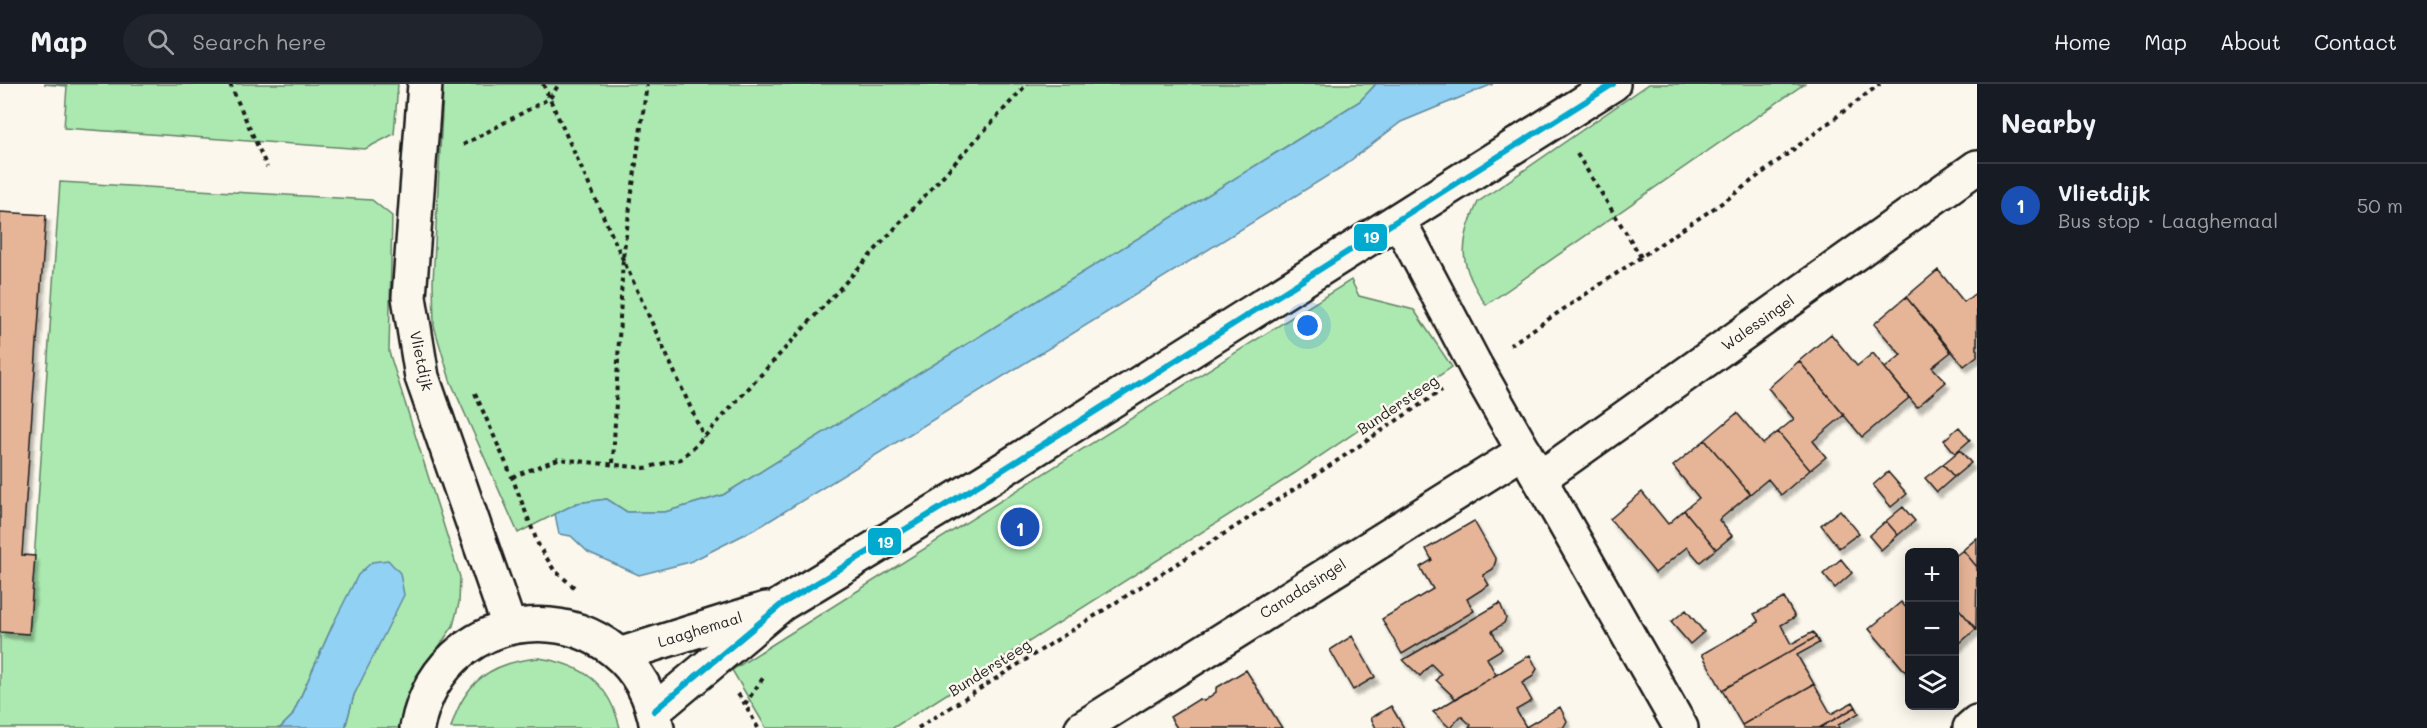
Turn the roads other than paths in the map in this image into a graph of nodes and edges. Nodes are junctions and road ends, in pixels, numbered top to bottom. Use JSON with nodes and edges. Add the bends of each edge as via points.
{"nodes":[{"id":1,"x":425,"y":84,"type":"edge"},
{"id":2,"x":1613,"y":84,"type":"edge"},
{"id":3,"x":1977,"y":167,"type":"edge"},
{"id":4,"x":1399,"y":221,"type":"junction"},
{"id":5,"x":1532,"y":464,"type":"junction"},
{"id":6,"x":782,"y":604,"type":"junction"},
{"id":7,"x":509,"y":626,"type":"junction"},
{"id":8,"x":619,"y":655,"type":"junction"},
{"id":9,"x":656,"y":720,"type":"edge"},
{"id":10,"x":1977,"y":722,"type":"edge"},
{"id":11,"x":417,"y":728,"type":"edge"},
{"id":12,"x":1082,"y":728,"type":"edge"},
{"id":13,"x":1681,"y":728,"type":"edge"},
{"id":14,"x":1970,"y":728,"type":"edge"}],
"edges":[{"from":1,"to":7,"type":"street","name":"Vlietdijk","via":[[409,297],[422,378]]},
{"from":2,"to":4,"type":"street","name":"Laaghemaal"},
{"from":3,"to":5,"type":"street","name":"Walessingel"},
{"from":4,"to":5,"type":"street"},
{"from":4,"to":6,"type":"street","name":"Laaghemaal"},
{"from":5,"to":12,"type":"street","name":"Canadasingel"},
{"from":5,"to":13,"type":"street"},
{"from":6,"to":8,"type":"street","name":"Laaghemaal"},
{"from":6,"to":9,"type":"street","name":"Laaghemaal","via":[[715,660]]},
{"from":7,"to":8,"type":"street","via":[[548,624],[584,632]]},
{"from":7,"to":11,"type":"street","via":[[475,640],[446,664],[430,686]]},
{"from":8,"to":9,"type":"street","via":[[639,677]]},
{"from":10,"to":14,"type":"street"}]}
